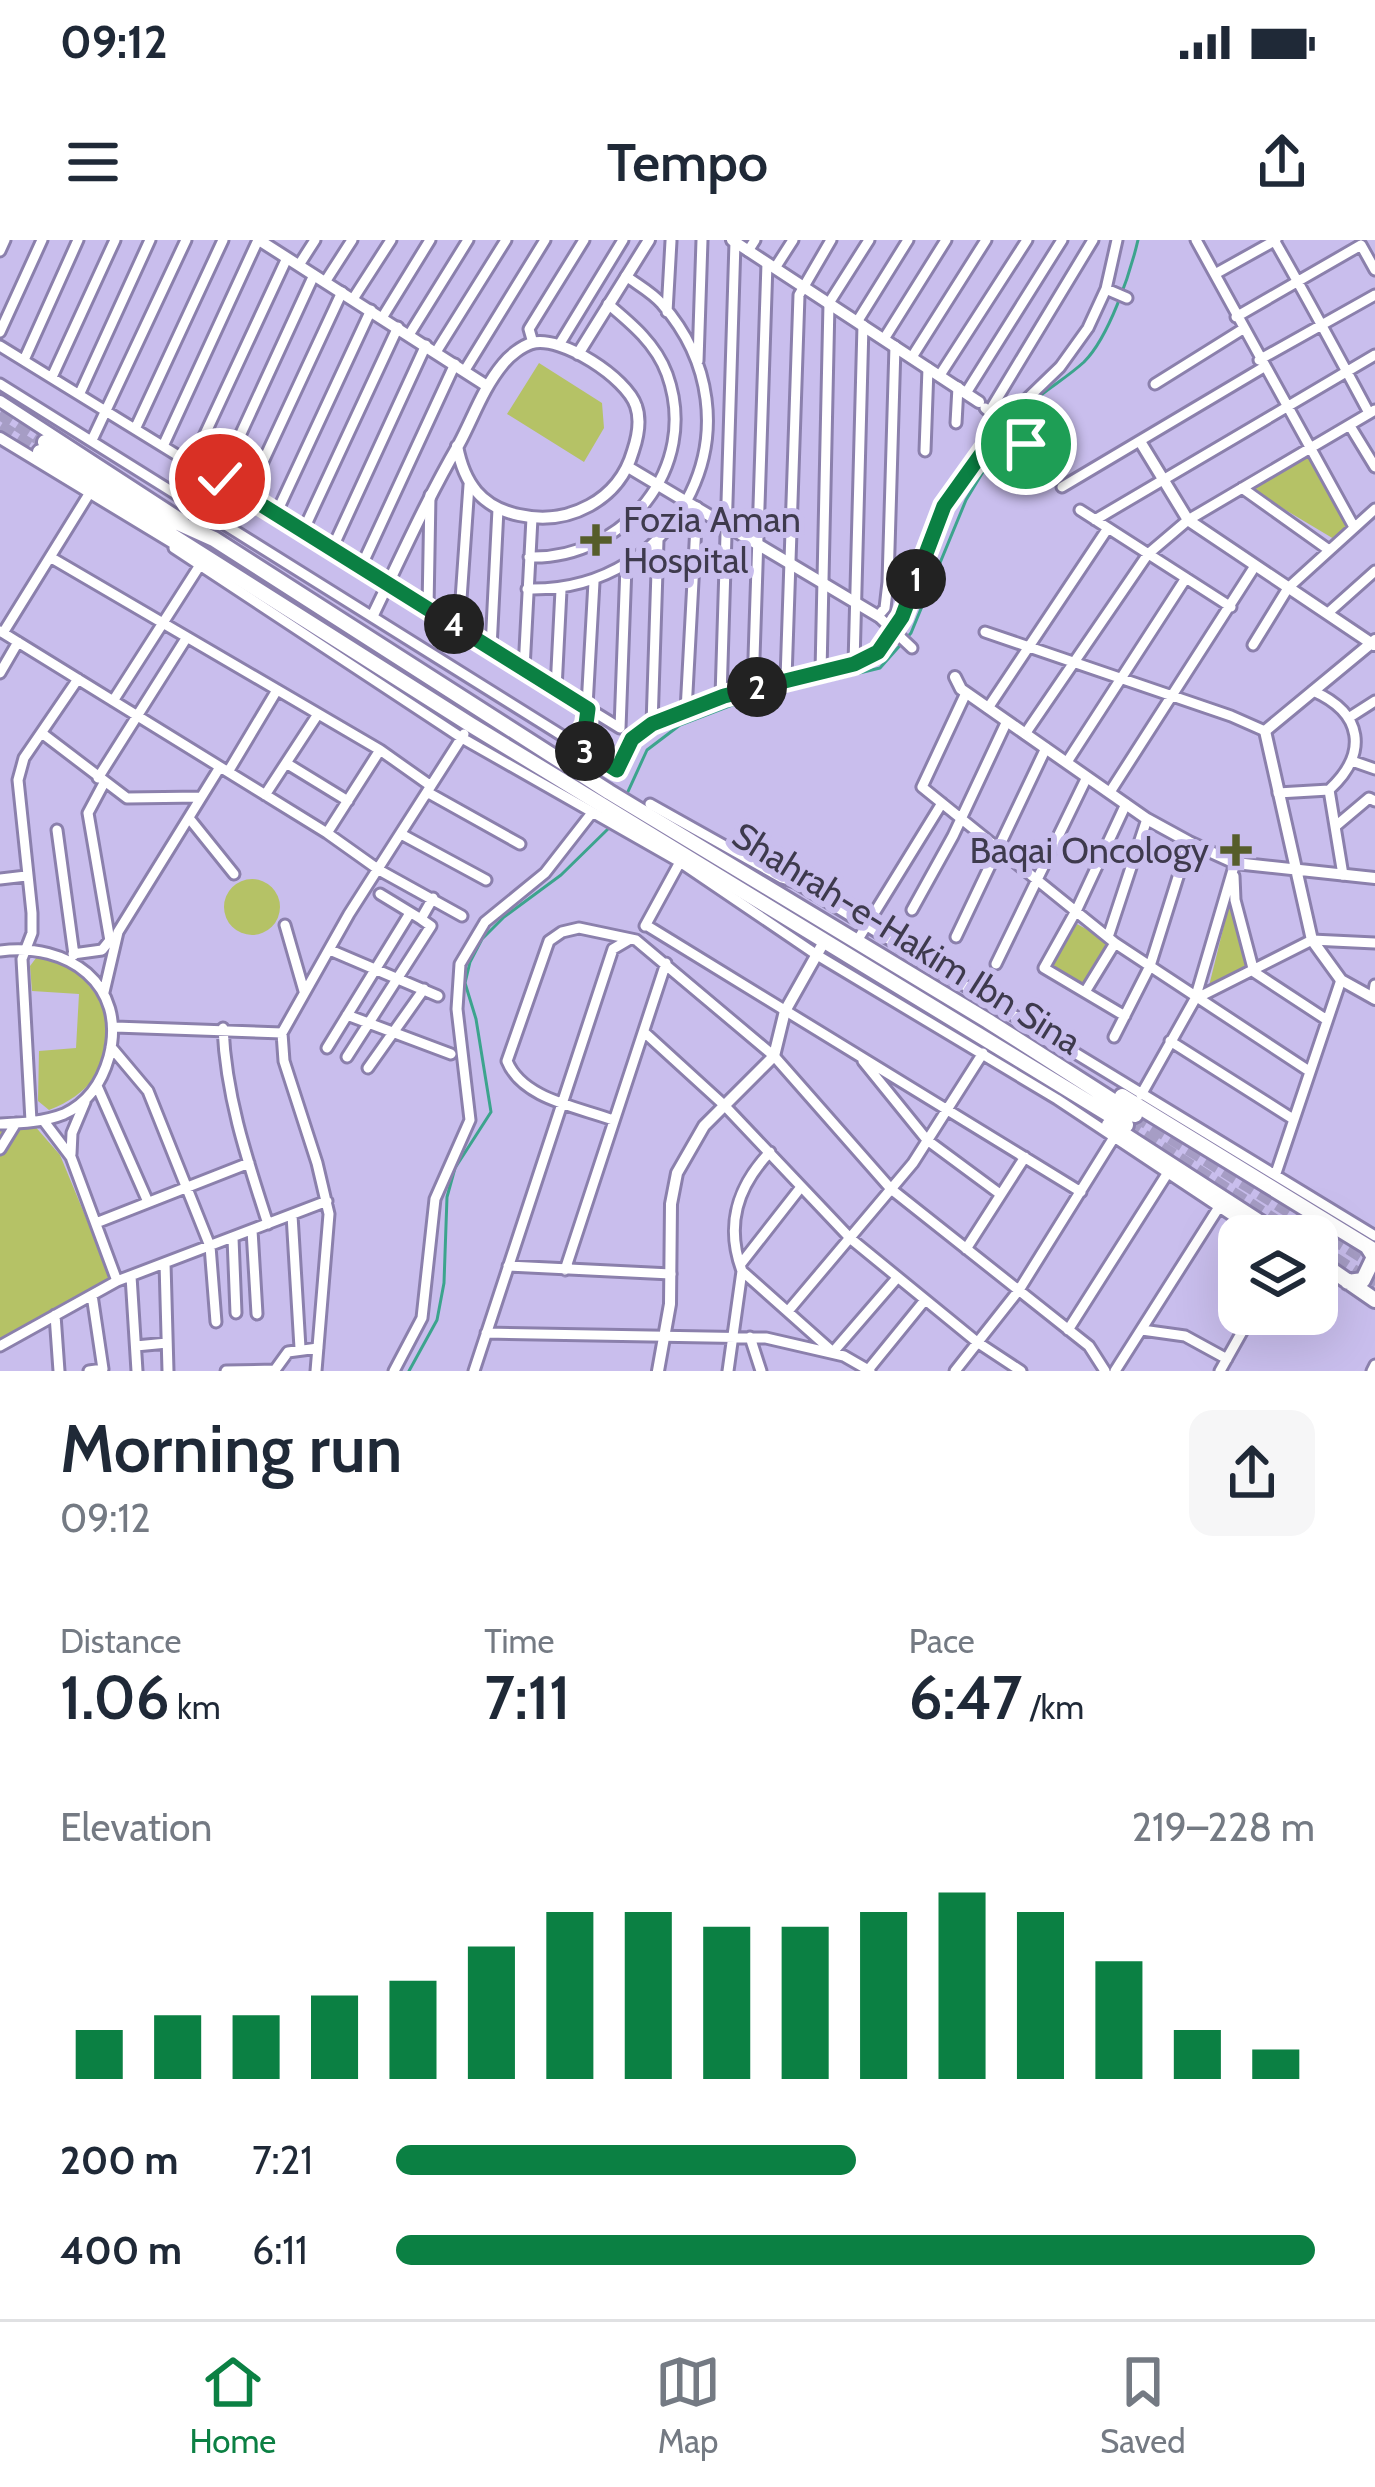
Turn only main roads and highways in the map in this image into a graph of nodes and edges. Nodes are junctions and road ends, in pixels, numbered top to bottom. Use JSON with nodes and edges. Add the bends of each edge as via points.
{"nodes":[{"id":1,"x":599,"y":802,"type":"junction"},
{"id":2,"x":644,"y":814,"type":"junction"},
{"id":3,"x":1020,"y":1061,"type":"junction"},
{"id":4,"x":1135,"y":1109,"type":"junction"},
{"id":5,"x":1246,"y":1215,"type":"edge"},
{"id":6,"x":1372,"y":1245,"type":"edge"},
{"id":7,"x":1338,"y":1275,"type":"edge"},
{"id":8,"x":1348,"y":1282,"type":"junction"},
{"id":9,"x":1375,"y":1300,"type":"edge"}],
"edges":[{"from":1,"to":1,"type":"highway","via":[[214,539],[42,447],[466,731]]},
{"from":1,"to":2,"type":"highway"},
{"from":2,"to":3,"type":"highway","name":"Shahrah-e-Hakim Ibn Sina"},
{"from":2,"to":4,"type":"highway","name":"Shahrah-e-Hakim Ibn Sina"},
{"from":3,"to":4,"type":"highway","name":"Shahrah-e-Hakim Ibn Sina"},
{"from":3,"to":5,"type":"highway","via":[[1145,1154]]},
{"from":4,"to":6,"type":"highway"},
{"from":6,"to":8,"type":"highway","via":[[1363,1280]]},
{"from":7,"to":8,"type":"highway"},
{"from":8,"to":9,"type":"highway"}]}
